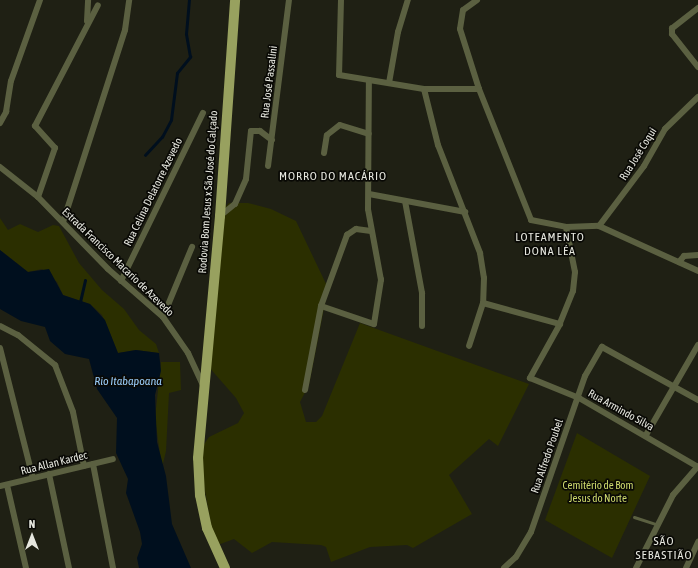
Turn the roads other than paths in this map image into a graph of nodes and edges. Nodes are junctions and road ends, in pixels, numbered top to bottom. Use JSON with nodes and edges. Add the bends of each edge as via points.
{"nodes":[{"id":1,"x":40,"y":0,"type":"edge"},
{"id":2,"x":88,"y":0,"type":"edge"},
{"id":3,"x":129,"y":0,"type":"edge"},
{"id":4,"x":235,"y":0,"type":"edge"},
{"id":5,"x":289,"y":0,"type":"edge"},
{"id":6,"x":341,"y":0,"type":"edge"},
{"id":7,"x":408,"y":0,"type":"edge"},
{"id":8,"x":477,"y":0,"type":"edge"},
{"id":9,"x":98,"y":5,"type":"dead end"},
{"id":10,"x":698,"y":8,"type":"edge"},
{"id":11,"x":87,"y":23,"type":"junction"},
{"id":12,"x":698,"y":67,"type":"edge"},
{"id":13,"x":369,"y":80,"type":"junction"},
{"id":14,"x":389,"y":83,"type":"junction"},
{"id":15,"x":424,"y":88,"type":"junction"},
{"id":16,"x":479,"y":88,"type":"junction"},
{"id":17,"x":698,"y":97,"type":"edge"},
{"id":18,"x":203,"y":113,"type":"dead end"},
{"id":19,"x":0,"y":123,"type":"edge"},
{"id":20,"x":369,"y":134,"type":"junction"},
{"id":21,"x":272,"y":140,"type":"junction"},
{"id":22,"x":324,"y":153,"type":"dead end"},
{"id":23,"x":268,"y":166,"type":"dead end"},
{"id":24,"x":0,"y":167,"type":"edge"},
{"id":25,"x":369,"y":194,"type":"junction"},
{"id":26,"x":38,"y":197,"type":"junction"},
{"id":27,"x":405,"y":201,"type":"junction"},
{"id":28,"x":465,"y":212,"type":"junction"},
{"id":29,"x":220,"y":216,"type":"junction"},
{"id":30,"x":63,"y":222,"type":"junction"},
{"id":31,"x":599,"y":226,"type":"junction"},
{"id":32,"x":566,"y":227,"type":"junction"},
{"id":33,"x":371,"y":231,"type":"junction"},
{"id":34,"x":192,"y":247,"type":"dead end"},
{"id":35,"x":698,"y":256,"type":"edge"},
{"id":36,"x":678,"y":262,"type":"junction"},
{"id":37,"x":698,"y":271,"type":"edge"},
{"id":38,"x":121,"y":281,"type":"junction"},
{"id":39,"x":483,"y":303,"type":"junction"},
{"id":40,"x":321,"y":306,"type":"junction"},
{"id":41,"x":163,"y":317,"type":"junction"},
{"id":42,"x":560,"y":324,"type":"junction"},
{"id":43,"x":0,"y":326,"type":"edge"},
{"id":44,"x":422,"y":326,"type":"dead end"},
{"id":45,"x":698,"y":345,"type":"edge"},
{"id":46,"x":469,"y":346,"type":"dead end"},
{"id":47,"x":0,"y":348,"type":"edge"},
{"id":48,"x":204,"y":386,"type":"junction"},
{"id":49,"x":674,"y":386,"type":"junction"},
{"id":50,"x":305,"y":390,"type":"dead end"},
{"id":51,"x":578,"y":398,"type":"junction"},
{"id":52,"x":698,"y":400,"type":"edge"},
{"id":53,"x":646,"y":435,"type":"junction"},
{"id":54,"x":113,"y":459,"type":"dead end"},
{"id":55,"x":93,"y":464,"type":"junction"},
{"id":56,"x":84,"y":466,"type":"junction"},
{"id":57,"x":698,"y":467,"type":"edge"},
{"id":58,"x":49,"y":474,"type":"junction"},
{"id":59,"x":33,"y":478,"type":"junction"},
{"id":60,"x":7,"y":485,"type":"junction"},
{"id":61,"x":0,"y":486,"type":"edge"},
{"id":62,"x":634,"y":517,"type":"dead end"},
{"id":63,"x":656,"y":524,"type":"junction"},
{"id":64,"x":698,"y":542,"type":"edge"},
{"id":65,"x":26,"y":568,"type":"edge"},
{"id":66,"x":69,"y":568,"type":"edge"},
{"id":67,"x":113,"y":568,"type":"edge"},
{"id":68,"x":225,"y":568,"type":"edge"},
{"id":69,"x":504,"y":568,"type":"edge"},
{"id":70,"x":636,"y":568,"type":"edge"},
{"id":71,"x":686,"y":568,"type":"edge"}],
"edges":[{"from":1,"to":19,"type":"street","via":[[11,81],[6,112]]},
{"from":2,"to":11,"type":"street"},
{"from":3,"to":30,"type":"street","via":[[125,30]]},
{"from":4,"to":29,"type":"main road","name":"Rodovia Bom Jesus x São José do Calçado"},
{"from":5,"to":21,"type":"street","name":"Rua José Passalini"},
{"from":6,"to":13,"type":"street","via":[[339,75]]},
{"from":7,"to":14,"type":"street","via":[[398,32]]},
{"from":8,"to":16,"type":"street","via":[[463,10],[460,29]]},
{"from":9,"to":11,"type":"street"},
{"from":10,"to":12,"type":"street","via":[[672,28],[672,34]]},
{"from":11,"to":26,"type":"street","via":[[35,126],[56,148]]},
{"from":13,"to":14,"type":"street"},
{"from":13,"to":20,"type":"street"},
{"from":14,"to":15,"type":"street"},
{"from":15,"to":16,"type":"street"},
{"from":15,"to":28,"type":"street","via":[[438,144]]},
{"from":16,"to":32,"type":"street","via":[[531,220]]},
{"from":17,"to":31,"type":"street","name":"Rua José Coqui","via":[[665,129],[644,166]]},
{"from":18,"to":38,"type":"street","name":"Rua Celina Delatorre Azevedo"},
{"from":20,"to":22,"type":"street","via":[[340,125],[327,135]]},
{"from":20,"to":25,"type":"street"},
{"from":21,"to":23,"type":"street","name":"Rua José Passalini"},
{"from":21,"to":29,"type":"street","via":[[260,131],[251,131],[246,179],[236,204]]},
{"from":24,"to":26,"type":"street","name":"Estrada Francisco Macario de Azevedo"},
{"from":25,"to":27,"type":"street"},
{"from":25,"to":33,"type":"street"},
{"from":26,"to":30,"type":"street","name":"Estrada Francisco Macario de Azevedo"},
{"from":27,"to":28,"type":"street"},
{"from":27,"to":44,"type":"street","via":[[422,293]]},
{"from":28,"to":39,"type":"street","via":[[480,253],[484,278]]},
{"from":29,"to":48,"type":"main road","name":"Rodovia Bom Jesus x São José do Calçado"},
{"from":30,"to":38,"type":"street","name":"Estrada Francisco Macario de Azevedo"},
{"from":31,"to":32,"type":"street"},
{"from":31,"to":36,"type":"street"},
{"from":32,"to":42,"type":"street","via":[[575,272],[573,291]]},
{"from":33,"to":40,"type":"street","via":[[356,229],[347,235]]},
{"from":33,"to":40,"type":"street","via":[[381,280],[374,324]]},
{"from":34,"to":41,"type":"street"},
{"from":35,"to":36,"type":"street","via":[[684,256]]},
{"from":36,"to":37,"type":"street"},
{"from":38,"to":41,"type":"street","name":"Estrada Francisco Macario de Azevedo"},
{"from":39,"to":42,"type":"street"},
{"from":39,"to":46,"type":"street"},
{"from":40,"to":50,"type":"street"},
{"from":41,"to":48,"type":"street","name":"Estrada Francisco Macario de Azevedo","via":[[188,353]]},
{"from":42,"to":51,"type":"street","name":"Rua Armindo Silva","via":[[530,378]]},
{"from":43,"to":56,"type":"street","via":[[18,335],[55,364],[73,412]]},
{"from":45,"to":49,"type":"street"},
{"from":47,"to":59,"type":"street"},
{"from":48,"to":68,"type":"main road","name":"Rodovia Bom Jesus x São José do Calçado","via":[[198,458],[200,495],[207,528]]},
{"from":49,"to":51,"type":"street","name":"Rua Alfredo Poubel","via":[[602,346],[585,376]]},
{"from":49,"to":52,"type":"street"},
{"from":49,"to":53,"type":"street"},
{"from":51,"to":53,"type":"street","name":"Rua Armindo Silva"},
{"from":51,"to":69,"type":"street","name":"Rua Alfredo Poubel","via":[[531,532],[516,557]]},
{"from":53,"to":57,"type":"street","name":"Rua Armindo Silva"},
{"from":54,"to":55,"type":"street","name":"Rua Allan Kardec"},
{"from":55,"to":56,"type":"street","name":"Rua Allan Kardec"},
{"from":55,"to":67,"type":"street"},
{"from":56,"to":58,"type":"street","name":"Rua Allan Kardec"},
{"from":57,"to":63,"type":"street","via":[[673,495]]},
{"from":58,"to":59,"type":"street","name":"Rua Allan Kardec"},
{"from":58,"to":66,"type":"street"},
{"from":59,"to":60,"type":"street","name":"Rua Allan Kardec"},
{"from":60,"to":61,"type":"street","name":"Rua Allan Kardec"},
{"from":60,"to":65,"type":"street"},
{"from":62,"to":63,"type":"lane"},
{"from":63,"to":70,"type":"street"},
{"from":64,"to":71,"type":"street"}]}
